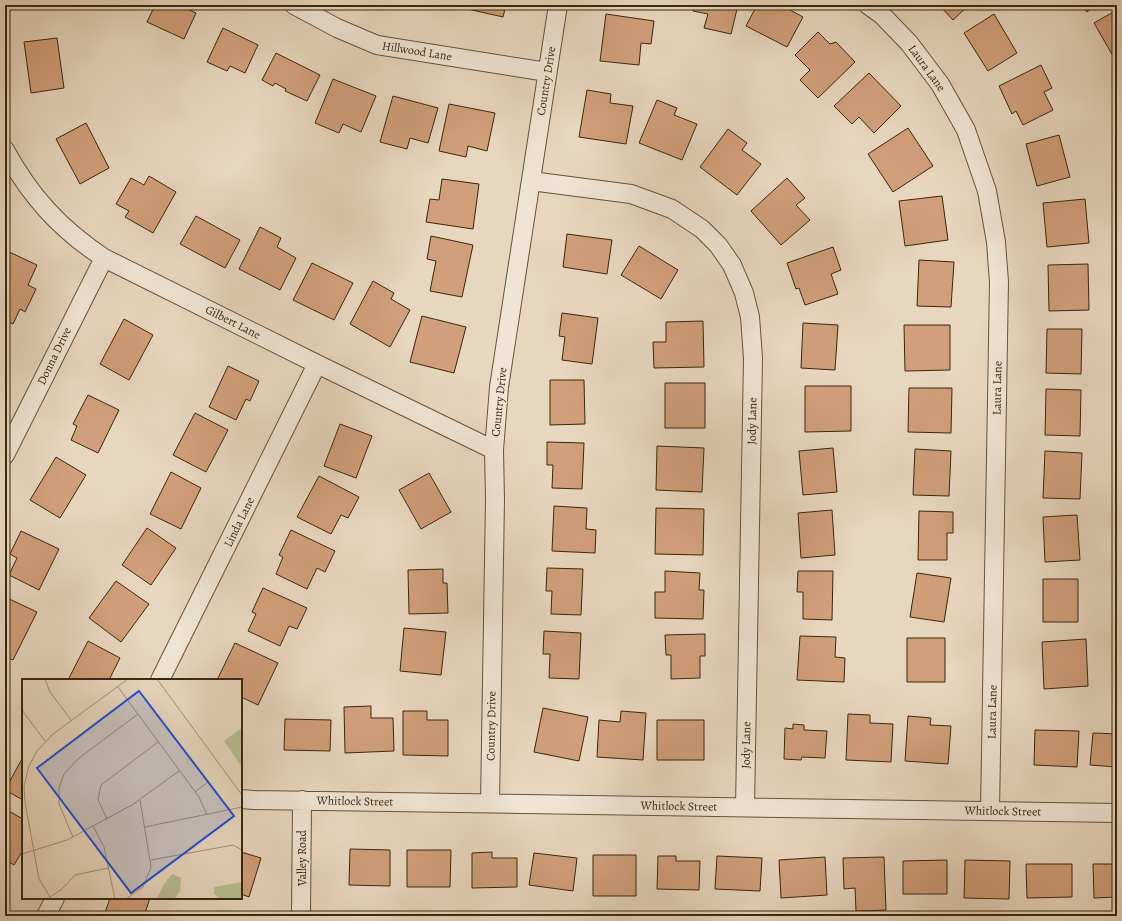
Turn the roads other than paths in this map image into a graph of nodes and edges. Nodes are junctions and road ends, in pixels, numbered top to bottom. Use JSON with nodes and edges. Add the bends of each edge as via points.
{"nodes":[{"id":1,"x":294,"y":5,"type":"edge"},
{"id":2,"x":558,"y":5,"type":"edge"},
{"id":3,"x":868,"y":5,"type":"edge"},
{"id":4,"x":547,"y":72,"type":"junction"},
{"id":5,"x":5,"y":150,"type":"edge"},
{"id":6,"x":531,"y":181,"type":"junction"},
{"id":7,"x":104,"y":258,"type":"junction"},
{"id":8,"x":317,"y":364,"type":"junction"},
{"id":9,"x":494,"y":450,"type":"junction"},
{"id":10,"x":5,"y":455,"type":"edge"},
{"id":11,"x":160,"y":679,"type":"edge"},
{"id":12,"x":242,"y":798,"type":"edge"},
{"id":13,"x":302,"y":800,"type":"junction"},
{"id":14,"x":490,"y":803,"type":"junction"},
{"id":15,"x":745,"y":807,"type":"junction"},
{"id":16,"x":990,"y":811,"type":"junction"},
{"id":17,"x":1117,"y":813,"type":"edge"},
{"id":18,"x":54,"y":899,"type":"edge"},
{"id":19,"x":46,"y":916,"type":"edge"},
{"id":20,"x":301,"y":916,"type":"edge"}],
"edges":[{"from":1,"to":4,"type":"street","name":"Hillwood Lane","via":[[337,28],[377,45]]},
{"from":2,"to":4,"type":"street","name":"Country Drive"},
{"from":3,"to":16,"type":"street","name":"Laura Lane","via":[[882,15],[913,49],[940,84],[966,130],[987,191],[996,242],[999,282]]},
{"from":4,"to":6,"type":"street","name":"Country Drive"},
{"from":5,"to":7,"type":"street","name":"Gilbert Lane","via":[[19,175],[40,203],[84,245]]},
{"from":6,"to":9,"type":"street","name":"Country Drive","via":[[499,387]]},
{"from":6,"to":15,"type":"street","name":"Jody Lane","via":[[631,194],[672,208],[702,228],[718,245],[732,266],[744,293],[750,317],[753,358]]},
{"from":7,"to":8,"type":"street","name":"Gilbert Lane"},
{"from":7,"to":10,"type":"street","name":"Donna Drive"},
{"from":8,"to":9,"type":"street","name":"Gilbert Lane"},
{"from":8,"to":11,"type":"street","name":"Linda Lane"},
{"from":9,"to":14,"type":"street","name":"Country Drive"},
{"from":12,"to":13,"type":"street","name":"Whitlock Street"},
{"from":13,"to":14,"type":"street","name":"Whitlock Street"},
{"from":13,"to":20,"type":"street","name":"Valley Road"},
{"from":14,"to":15,"type":"street","name":"Whitlock Street"},
{"from":15,"to":16,"type":"street","name":"Whitlock Street"},
{"from":16,"to":17,"type":"street","name":"Whitlock Street"},
{"from":18,"to":19,"type":"street"}]}
